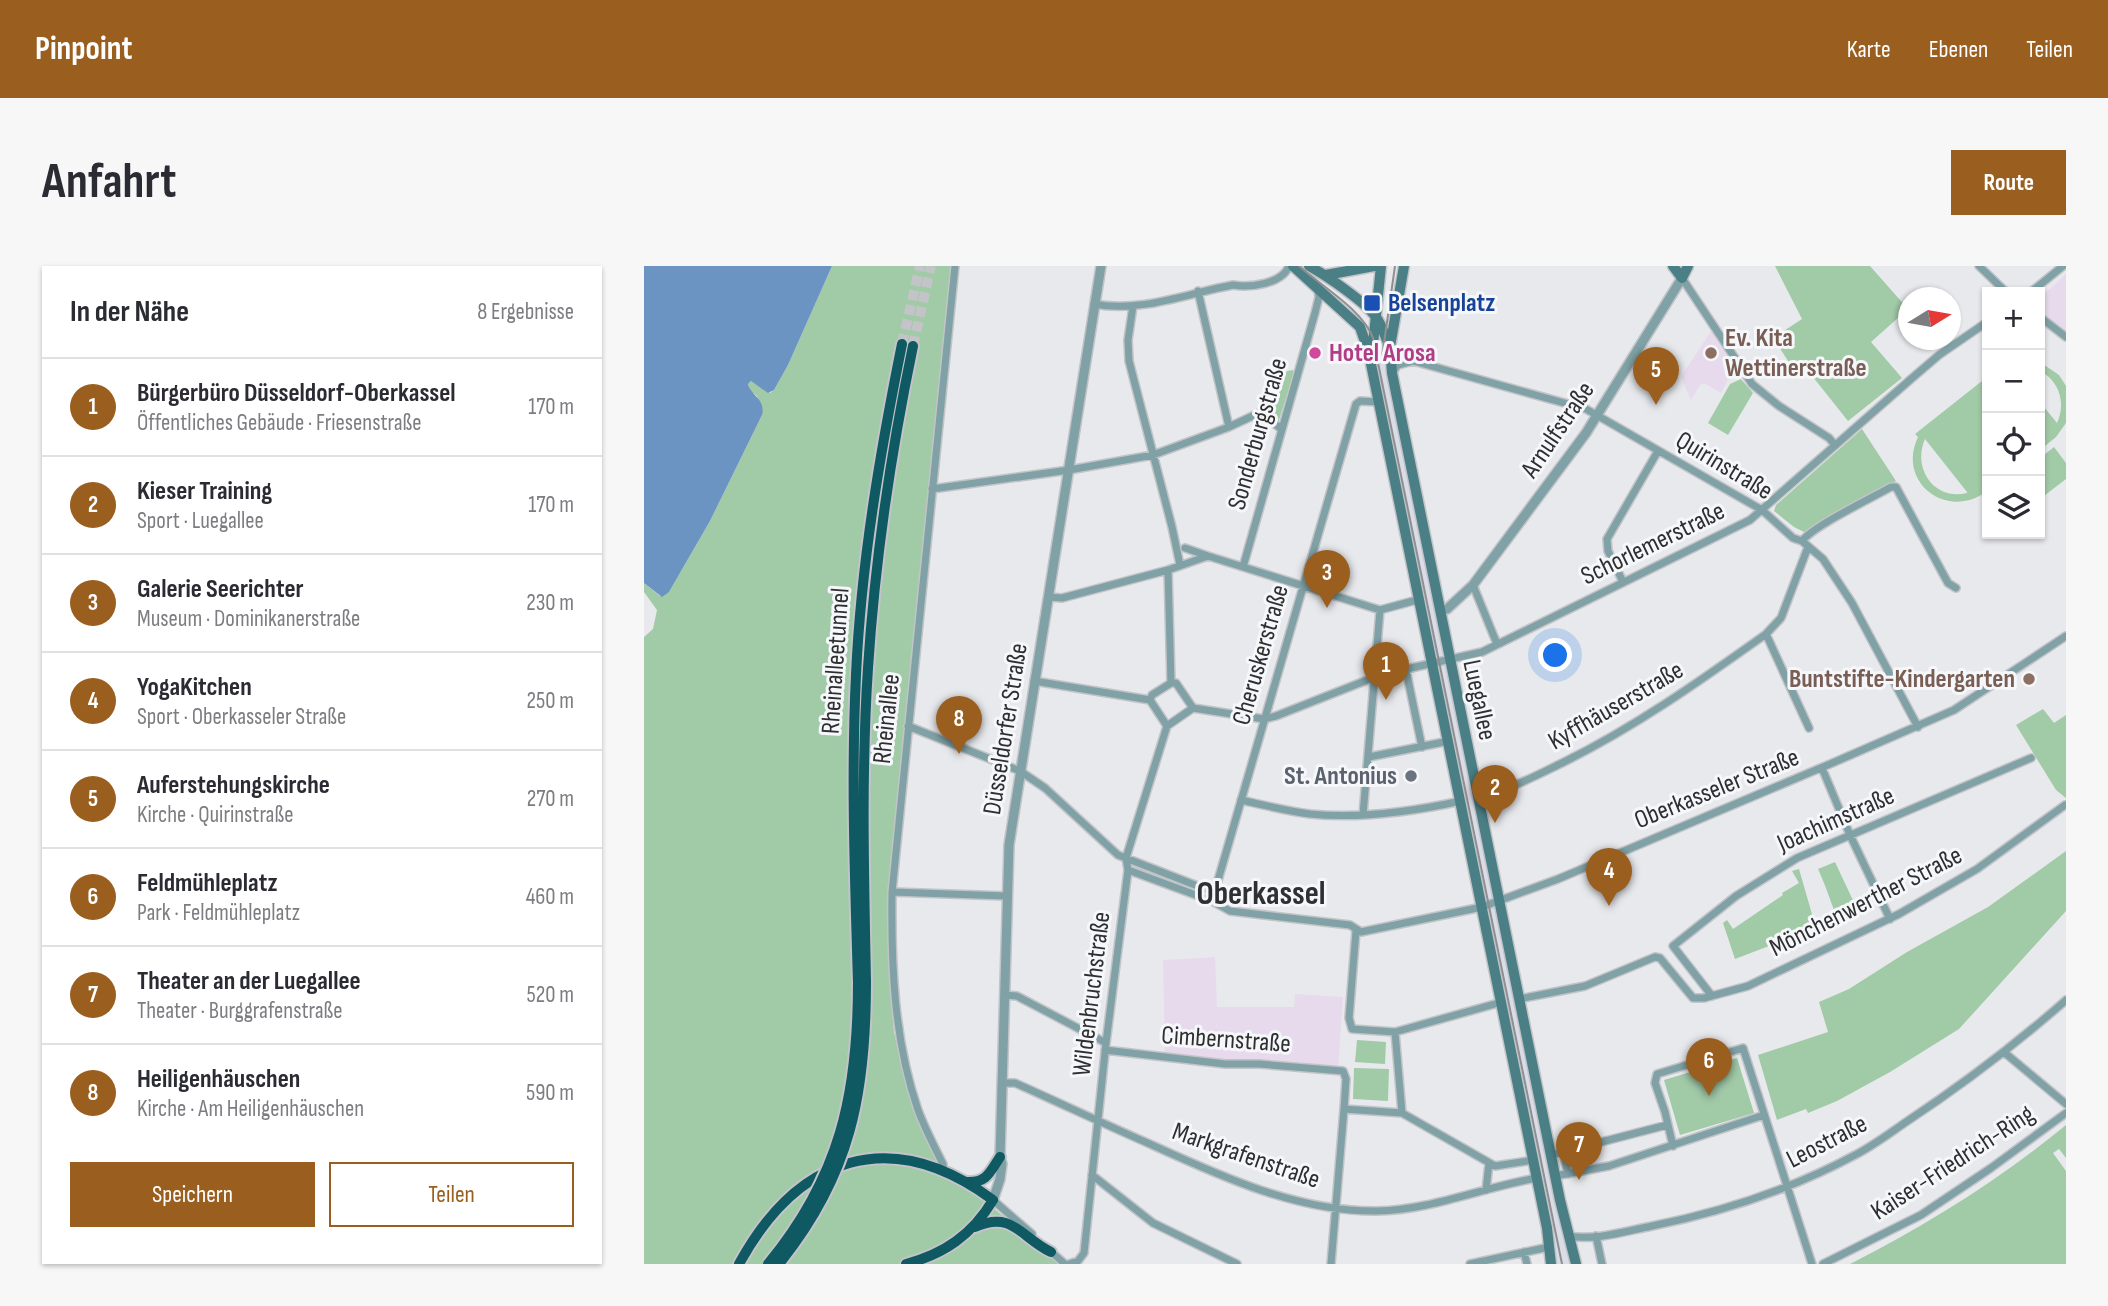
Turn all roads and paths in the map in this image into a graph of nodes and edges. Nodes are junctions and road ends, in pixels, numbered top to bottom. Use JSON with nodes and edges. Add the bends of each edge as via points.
{"nodes":[{"id":1,"x":955,"y":266,"type":"edge"},
{"id":2,"x":1101,"y":266,"type":"edge"},
{"id":3,"x":1291,"y":266,"type":"edge"},
{"id":4,"x":1309,"y":266,"type":"edge"},
{"id":5,"x":1374,"y":266,"type":"edge"},
{"id":6,"x":1381,"y":266,"type":"edge"},
{"id":7,"x":1404,"y":266,"type":"edge"},
{"id":8,"x":1673,"y":266,"type":"edge"},
{"id":9,"x":1688,"y":266,"type":"edge"},
{"id":10,"x":1979,"y":266,"type":"edge"},
{"id":11,"x":2063,"y":266,"type":"edge"},
{"id":12,"x":1325,"y":275,"type":"junction"},
{"id":13,"x":1682,"y":278,"type":"junction"},
{"id":14,"x":2001,"y":287,"type":"edge"},
{"id":15,"x":2037,"y":287,"type":"edge"},
{"id":16,"x":1198,"y":291,"type":"junction"},
{"id":17,"x":1318,"y":291,"type":"junction"},
{"id":18,"x":1332,"y":303,"type":"junction"},
{"id":19,"x":1094,"y":304,"type":"junction"},
{"id":20,"x":1133,"y":306,"type":"junction"},
{"id":21,"x":1114,"y":307,"type":"junction"},
{"id":22,"x":1315,"y":313,"type":"junction"},
{"id":23,"x":1376,"y":317,"type":"junction"},
{"id":24,"x":1131,"y":320,"type":"junction"},
{"id":25,"x":2045,"y":321,"type":"edge"},
{"id":26,"x":1982,"y":325,"type":"edge"},
{"id":27,"x":2066,"y":337,"type":"edge"},
{"id":28,"x":907,"y":345,"type":"tunnel mouth"},
{"id":29,"x":1390,"y":347,"type":"junction"},
{"id":30,"x":1413,"y":361,"type":"junction"},
{"id":31,"x":1371,"y":364,"type":"junction"},
{"id":32,"x":1392,"y":373,"type":"junction"},
{"id":33,"x":1379,"y":402,"type":"junction"},
{"id":34,"x":1597,"y":415,"type":"junction"},
{"id":35,"x":1229,"y":428,"type":"junction"},
{"id":36,"x":1281,"y":429,"type":"junction"},
{"id":37,"x":1835,"y":445,"type":"junction"},
{"id":38,"x":1658,"y":451,"type":"junction"},
{"id":39,"x":1153,"y":455,"type":"junction"},
{"id":40,"x":1069,"y":470,"type":"junction"},
{"id":41,"x":932,"y":489,"type":"junction"},
{"id":42,"x":1762,"y":510,"type":"junction"},
{"id":43,"x":1805,"y":544,"type":"junction"},
{"id":44,"x":1185,"y":548,"type":"dead end"},
{"id":45,"x":1208,"y":556,"type":"junction"},
{"id":46,"x":1180,"y":565,"type":"junction"},
{"id":47,"x":1242,"y":566,"type":"junction"},
{"id":48,"x":1168,"y":570,"type":"junction"},
{"id":49,"x":1623,"y":582,"type":"junction"},
{"id":50,"x":1473,"y":585,"type":"junction"},
{"id":51,"x":1303,"y":587,"type":"junction"},
{"id":52,"x":1956,"y":588,"type":"dead end"},
{"id":53,"x":1435,"y":592,"type":"junction"},
{"id":54,"x":1048,"y":597,"type":"junction"},
{"id":55,"x":1458,"y":599,"type":"junction"},
{"id":56,"x":1420,"y":603,"type":"junction"},
{"id":57,"x":1380,"y":610,"type":"junction"},
{"id":58,"x":1444,"y":614,"type":"junction"},
{"id":59,"x":1766,"y":634,"type":"junction"},
{"id":60,"x":2066,"y":636,"type":"edge"},
{"id":61,"x":1497,"y":644,"type":"junction"},
{"id":62,"x":1447,"y":661,"type":"junction"},
{"id":63,"x":1433,"y":664,"type":"junction"},
{"id":64,"x":1406,"y":670,"type":"junction"},
{"id":65,"x":1374,"y":677,"type":"junction"},
{"id":66,"x":1034,"y":681,"type":"junction"},
{"id":67,"x":1171,"y":683,"type":"junction"},
{"id":68,"x":1150,"y":700,"type":"junction"},
{"id":69,"x":1193,"y":708,"type":"junction"},
{"id":70,"x":1264,"y":719,"type":"junction"},
{"id":71,"x":908,"y":726,"type":"junction"},
{"id":72,"x":1167,"y":726,"type":"junction"},
{"id":73,"x":1918,"y":727,"type":"junction"},
{"id":74,"x":1809,"y":729,"type":"dead end"},
{"id":75,"x":1449,"y":741,"type":"junction"},
{"id":76,"x":1422,"y":747,"type":"junction"},
{"id":77,"x":1369,"y":757,"type":"junction"},
{"id":78,"x":2031,"y":758,"type":"dead end"},
{"id":79,"x":1822,"y":768,"type":"junction"},
{"id":80,"x":1020,"y":771,"type":"junction"},
{"id":81,"x":1478,"y":796,"type":"junction"},
{"id":82,"x":1241,"y":800,"type":"junction"},
{"id":83,"x":1461,"y":801,"type":"junction"},
{"id":84,"x":2066,"y":805,"type":"edge"},
{"id":85,"x":1363,"y":815,"type":"junction"},
{"id":86,"x":1850,"y":835,"type":"junction"},
{"id":87,"x":1126,"y":858,"type":"junction"},
{"id":88,"x":1128,"y":870,"type":"junction"},
{"id":89,"x":892,"y":892,"type":"junction"},
{"id":90,"x":1006,"y":896,"type":"junction"},
{"id":91,"x":1212,"y":897,"type":"junction"},
{"id":92,"x":1499,"y":900,"type":"junction"},
{"id":93,"x":1482,"y":907,"type":"junction"},
{"id":94,"x":1889,"y":919,"type":"junction"},
{"id":95,"x":1356,"y":931,"type":"junction"},
{"id":96,"x":862,"y":983,"type":"junction"},
{"id":97,"x":1004,"y":995,"type":"junction"},
{"id":98,"x":1712,"y":996,"type":"junction"},
{"id":99,"x":1519,"y":999,"type":"junction"},
{"id":100,"x":2066,"y":1000,"type":"edge"},
{"id":101,"x":1502,"y":1002,"type":"junction"},
{"id":102,"x":1395,"y":1032,"type":"junction"},
{"id":103,"x":1106,"y":1046,"type":"junction"},
{"id":104,"x":2005,"y":1053,"type":"junction"},
{"id":105,"x":1002,"y":1083,"type":"junction"},
{"id":106,"x":2066,"y":1104,"type":"edge"},
{"id":107,"x":1344,"y":1109,"type":"junction"},
{"id":108,"x":2066,"y":1112,"type":"edge"},
{"id":109,"x":1402,"y":1113,"type":"junction"},
{"id":110,"x":1764,"y":1115,"type":"junction"},
{"id":111,"x":1098,"y":1121,"type":"junction"},
{"id":112,"x":1667,"y":1125,"type":"junction"},
{"id":113,"x":1672,"y":1146,"type":"junction"},
{"id":114,"x":1563,"y":1152,"type":"junction"},
{"id":115,"x":1551,"y":1155,"type":"junction"},
{"id":116,"x":1000,"y":1157,"type":"junction"},
{"id":117,"x":1534,"y":1160,"type":"junction"},
{"id":118,"x":1489,"y":1163,"type":"junction"},
{"id":119,"x":943,"y":1170,"type":"junction"},
{"id":120,"x":1568,"y":1174,"type":"junction"},
{"id":121,"x":1092,"y":1175,"type":"junction"},
{"id":122,"x":1555,"y":1176,"type":"junction"},
{"id":123,"x":1537,"y":1178,"type":"junction"},
{"id":124,"x":967,"y":1182,"type":"junction"},
{"id":125,"x":1786,"y":1186,"type":"junction"},
{"id":126,"x":1486,"y":1190,"type":"junction"},
{"id":127,"x":993,"y":1200,"type":"junction"},
{"id":128,"x":1336,"y":1209,"type":"junction"},
{"id":129,"x":973,"y":1228,"type":"junction"},
{"id":130,"x":1568,"y":1236,"type":"junction"},
{"id":131,"x":1596,"y":1236,"type":"junction"},
{"id":132,"x":1549,"y":1247,"type":"junction"},
{"id":133,"x":1051,"y":1252,"type":"junction"},
{"id":134,"x":1524,"y":1252,"type":"junction"},
{"id":135,"x":740,"y":1264,"type":"edge"},
{"id":136,"x":768,"y":1264,"type":"edge"},
{"id":137,"x":779,"y":1264,"type":"edge"},
{"id":138,"x":906,"y":1264,"type":"edge"},
{"id":139,"x":1067,"y":1264,"type":"edge"},
{"id":140,"x":1237,"y":1264,"type":"edge"},
{"id":141,"x":1331,"y":1264,"type":"edge"},
{"id":142,"x":1470,"y":1264,"type":"edge"},
{"id":143,"x":1527,"y":1264,"type":"edge"},
{"id":144,"x":1551,"y":1264,"type":"edge"},
{"id":145,"x":1576,"y":1264,"type":"edge"},
{"id":146,"x":1602,"y":1264,"type":"edge"},
{"id":147,"x":1812,"y":1264,"type":"edge"},
{"id":148,"x":1823,"y":1264,"type":"edge"}],
"edges":[{"from":1,"to":41,"type":"street","name":"Rheinallee"},
{"from":2,"to":19,"type":"street","name":"Düsseldorfer Straße"},
{"from":3,"to":16,"type":"street","via":[[1278,279]]},
{"from":3,"to":17,"type":"main road"},
{"from":4,"to":12,"type":"main road"},
{"from":5,"to":12,"type":"main road"},
{"from":6,"to":23,"type":"main road","name":"Luegallee"},
{"from":7,"to":29,"type":"main road","name":"Luegallee"},
{"from":8,"to":13,"type":"main road"},
{"from":9,"to":13,"type":"main road"},
{"from":10,"to":14,"type":"street"},
{"from":11,"to":15,"type":"street"},
{"from":12,"to":23,"type":"main road"},
{"from":13,"to":34,"type":"street","name":"Arnulfstraße"},
{"from":13,"to":37,"type":"street","via":[[1752,384]]},
{"from":16,"to":20,"type":"street"},
{"from":16,"to":35,"type":"street"},
{"from":17,"to":18,"type":"main road"},
{"from":17,"to":22,"type":"street","name":"Sonderburgstraße"},
{"from":18,"to":22,"type":"street"},
{"from":18,"to":31,"type":"main road","via":[[1363,332]]},
{"from":19,"to":21,"type":"street"},
{"from":19,"to":40,"type":"street","name":"Düsseldorfer Straße"},
{"from":20,"to":21,"type":"street"},
{"from":20,"to":24,"type":"street"},
{"from":21,"to":24,"type":"street"},
{"from":22,"to":36,"type":"street","name":"Sonderburgstraße"},
{"from":23,"to":29,"type":"main road"},
{"from":23,"to":31,"type":"main road","name":"Luegallee"},
{"from":24,"to":39,"type":"street","via":[[1127,350]]},
{"from":25,"to":27,"type":"street"},
{"from":26,"to":37,"type":"street","name":"Schorlemerstraße","via":[[1939,355]]},
{"from":28,"to":96,"type":"highway","name":"Rheinalleetunnel","via":[[884,432],[856,672],[853,786]]},
{"from":29,"to":30,"type":"street","name":"Quirinstraße"},
{"from":29,"to":32,"type":"main road","name":"Luegallee"},
{"from":30,"to":32,"type":"street","via":[[1398,365]]},
{"from":30,"to":34,"type":"street","name":"Quirinstraße"},
{"from":31,"to":33,"type":"main road","name":"Luegallee"},
{"from":32,"to":53,"type":"main road","name":"Luegallee"},
{"from":33,"to":51,"type":"street","name":"Cheruskerstraße","via":[[1356,404]]},
{"from":33,"to":56,"type":"main road","name":"Luegallee"},
{"from":34,"to":38,"type":"street","name":"Quirinstraße"},
{"from":34,"to":50,"type":"street","name":"Arnulfstraße"},
{"from":35,"to":36,"type":"street","via":[[1261,412]]},
{"from":35,"to":39,"type":"street"},
{"from":36,"to":47,"type":"street","name":"Sonderburgstraße"},
{"from":37,"to":42,"type":"street","name":"Schorlemerstraße"},
{"from":38,"to":42,"type":"street","name":"Quirinstraße"},
{"from":38,"to":49,"type":"street","via":[[1607,539]]},
{"from":39,"to":40,"type":"street"},
{"from":39,"to":46,"type":"street"},
{"from":40,"to":41,"type":"street"},
{"from":40,"to":54,"type":"street","name":"Düsseldorfer Straße"},
{"from":41,"to":71,"type":"street","name":"Rheinallee"},
{"from":42,"to":43,"type":"street","name":"Quirinstraße"},
{"from":42,"to":49,"type":"street","name":"Schorlemerstraße"},
{"from":43,"to":52,"type":"street","via":[[1806,536],[1896,487],[1948,583]]},
{"from":43,"to":59,"type":"street","name":"Kyffhäuserstraße","via":[[1781,618]]},
{"from":43,"to":73,"type":"street","name":"Quirinstraße","via":[[1823,559],[1852,603]]},
{"from":44,"to":45,"type":"street"},
{"from":45,"to":46,"type":"street"},
{"from":45,"to":47,"type":"street"},
{"from":46,"to":48,"type":"street"},
{"from":47,"to":51,"type":"street"},
{"from":48,"to":54,"type":"street","via":[[1062,598]]},
{"from":48,"to":67,"type":"street"},
{"from":49,"to":61,"type":"street","name":"Schorlemerstraße"},
{"from":50,"to":55,"type":"street","name":"Arnulfstraße"},
{"from":50,"to":61,"type":"street"},
{"from":51,"to":57,"type":"street"},
{"from":51,"to":70,"type":"street","name":"Cheruskerstraße"},
{"from":53,"to":55,"type":"street","via":[[1444,600]]},
{"from":53,"to":58,"type":"main road","name":"Luegallee"},
{"from":54,"to":66,"type":"street","name":"Düsseldorfer Straße"},
{"from":55,"to":58,"type":"street","name":"Arnulfstraße"},
{"from":56,"to":57,"type":"street"},
{"from":56,"to":63,"type":"main road","name":"Luegallee"},
{"from":57,"to":65,"type":"street"},
{"from":58,"to":62,"type":"main road","name":"Luegallee"},
{"from":59,"to":74,"type":"street"},
{"from":59,"to":81,"type":"street","name":"Kyffhäuserstraße","via":[[1670,702],[1587,750],[1525,781]]},
{"from":60,"to":73,"type":"street","name":"Oberkasseler Straße","via":[[1954,710]]},
{"from":61,"to":62,"type":"street","name":"Schorlemerstraße"},
{"from":62,"to":63,"type":"street","name":"Schorlemerstraße"},
{"from":62,"to":81,"type":"main road","name":"Luegallee"},
{"from":63,"to":64,"type":"street","name":"Schorlemerstraße"},
{"from":63,"to":75,"type":"main road","name":"Luegallee"},
{"from":64,"to":65,"type":"street","name":"Schorlemerstraße"},
{"from":64,"to":76,"type":"street"},
{"from":65,"to":70,"type":"street","name":"Schorlemerstraße"},
{"from":65,"to":77,"type":"street"},
{"from":66,"to":68,"type":"street"},
{"from":66,"to":80,"type":"street","name":"Düsseldorfer Straße"},
{"from":67,"to":68,"type":"street"},
{"from":67,"to":69,"type":"street","via":[[1176,682]]},
{"from":68,"to":72,"type":"street"},
{"from":69,"to":70,"type":"street"},
{"from":69,"to":72,"type":"street"},
{"from":70,"to":82,"type":"street","name":"Cheruskerstraße"},
{"from":71,"to":80,"type":"street","name":"Oberkasseler Straße"},
{"from":71,"to":89,"type":"street","name":"Rheinallee"},
{"from":72,"to":87,"type":"street","name":"Wildenbruchstraße"},
{"from":73,"to":79,"type":"street","name":"Oberkasseler Straße"},
{"from":75,"to":76,"type":"street"},
{"from":75,"to":83,"type":"main road","name":"Luegallee"},
{"from":76,"to":77,"type":"street"},
{"from":77,"to":85,"type":"street"},
{"from":78,"to":86,"type":"street","name":"Joachimstraße"},
{"from":79,"to":86,"type":"street"},
{"from":79,"to":92,"type":"street","name":"Oberkasseler Straße"},
{"from":80,"to":87,"type":"street","name":"Oberkasseler Straße"},
{"from":80,"to":90,"type":"street","name":"Düsseldorfer Straße"},
{"from":81,"to":92,"type":"main road","name":"Luegallee"},
{"from":82,"to":85,"type":"street","via":[[1308,813]]},
{"from":82,"to":91,"type":"street","name":"Cheruskerstraße"},
{"from":83,"to":85,"type":"street"},
{"from":83,"to":93,"type":"main road","name":"Luegallee"},
{"from":84,"to":94,"type":"street","name":"Mönchenwerther Straße","via":[[1977,869]]},
{"from":86,"to":94,"type":"street"},
{"from":86,"to":98,"type":"street","name":"Joachimstraße","via":[[1761,878],[1673,946]]},
{"from":87,"to":88,"type":"street","name":"Wildenbruchstraße"},
{"from":87,"to":91,"type":"street","name":"Oberkasseler Straße","via":[[1198,886]]},
{"from":88,"to":91,"type":"street","name":"Oberkasseler Straße"},
{"from":88,"to":103,"type":"street","name":"Wildenbruchstraße"},
{"from":89,"to":90,"type":"street"},
{"from":89,"to":119,"type":"street","name":"Rheinallee","via":[[899,1031],[917,1107]]},
{"from":90,"to":97,"type":"street","name":"Düsseldorfer Straße"},
{"from":91,"to":95,"type":"street","name":"Oberkasseler Straße","via":[[1230,911],[1350,925]]},
{"from":92,"to":93,"type":"street","name":"Oberkasseler Straße"},
{"from":92,"to":99,"type":"main road","name":"Luegallee"},
{"from":93,"to":95,"type":"street","name":"Oberkasseler Straße"},
{"from":93,"to":101,"type":"main road","name":"Luegallee"},
{"from":94,"to":98,"type":"street","name":"Mönchenwerther Straße","via":[[1748,986]]},
{"from":95,"to":102,"type":"street","via":[[1352,1029]]},
{"from":96,"to":136,"type":"highway","bridge":true,"via":[[852,1086],[836,1148],[812,1201]]},
{"from":96,"to":137,"type":"highway","bridge":true,"via":[[865,1054],[845,1149],[820,1204]]},
{"from":97,"to":103,"type":"street","name":"Cimbernstraße","via":[[1017,996]]},
{"from":97,"to":105,"type":"street","name":"Düsseldorfer Straße"},
{"from":98,"to":99,"type":"street","via":[[1697,999],[1690,995],[1655,957],[1585,986]]},
{"from":99,"to":115,"type":"main road","name":"Luegallee"},
{"from":100,"to":104,"type":"street","name":"Leostraße"},
{"from":101,"to":102,"type":"street"},
{"from":101,"to":117,"type":"main road","name":"Luegallee"},
{"from":102,"to":109,"type":"street"},
{"from":103,"to":107,"type":"street","name":"Cimbernstraße","via":[[1225,1064],[1343,1071]]},
{"from":103,"to":111,"type":"street","name":"Wildenbruchstraße"},
{"from":104,"to":106,"type":"street"},
{"from":104,"to":125,"type":"street","name":"Leostraße","via":[[1857,1154]]},
{"from":105,"to":111,"type":"street","name":"Markgrafenstraße","via":[[1015,1083]]},
{"from":105,"to":116,"type":"street","name":"Düsseldorfer Straße"},
{"from":107,"to":109,"type":"street"},
{"from":107,"to":128,"type":"street"},
{"from":108,"to":148,"type":"street","name":"Kaiser-Friedrich-Ring","via":[[1921,1214]]},
{"from":109,"to":118,"type":"street"},
{"from":110,"to":112,"type":"street","via":[[1743,1048],[1657,1074],[1655,1083]]},
{"from":110,"to":113,"type":"street"},
{"from":110,"to":125,"type":"street"},
{"from":111,"to":121,"type":"street","name":"Wildenbruchstraße"},
{"from":111,"to":128,"type":"street","name":"Markgrafenstraße","via":[[1234,1180]]},
{"from":112,"to":113,"type":"street"},
{"from":112,"to":114,"type":"street"},
{"from":113,"to":120,"type":"street"},
{"from":114,"to":115,"type":"street"},
{"from":114,"to":120,"type":"street"},
{"from":115,"to":122,"type":"main road","name":"Luegallee"},
{"from":116,"to":124,"type":"highway","via":[[985,1179]]},
{"from":116,"to":127,"type":"street","name":"Düsseldorfer Straße"},
{"from":117,"to":118,"type":"street","via":[[1501,1166]]},
{"from":117,"to":123,"type":"main road","name":"Luegallee"},
{"from":118,"to":126,"type":"street"},
{"from":119,"to":124,"type":"highway"},
{"from":119,"to":135,"type":"highway","bridge":true,"via":[[906,1160],[865,1160],[820,1174],[782,1203]]},
{"from":120,"to":122,"type":"street"},
{"from":121,"to":139,"type":"street","name":"Wildenbruchstraße","via":[[1084,1253]]},
{"from":121,"to":140,"type":"street","via":[[1153,1223]]},
{"from":122,"to":130,"type":"main road","name":"Luegallee"},
{"from":123,"to":126,"type":"street","name":"Markgrafenstraße"},
{"from":123,"to":132,"type":"main road","name":"Luegallee"},
{"from":124,"to":127,"type":"highway"},
{"from":125,"to":131,"type":"street","name":"Leostraße","via":[[1698,1216]]},
{"from":125,"to":147,"type":"street"},
{"from":126,"to":128,"type":"street","name":"Markgrafenstraße","via":[[1404,1209]]},
{"from":127,"to":129,"type":"highway"},
{"from":127,"to":133,"type":"street"},
{"from":128,"to":141,"type":"street"},
{"from":129,"to":133,"type":"highway","via":[[990,1221],[1008,1222]]},
{"from":129,"to":138,"type":"highway","via":[[945,1250]]},
{"from":130,"to":131,"type":"street","name":"Leostraße"},
{"from":130,"to":145,"type":"main road","name":"Luegallee"},
{"from":131,"to":146,"type":"street"},
{"from":132,"to":134,"type":"street"},
{"from":132,"to":144,"type":"main road","name":"Luegallee"},
{"from":133,"to":139,"type":"street"},
{"from":134,"to":142,"type":"street"},
{"from":134,"to":143,"type":"street"}]}
